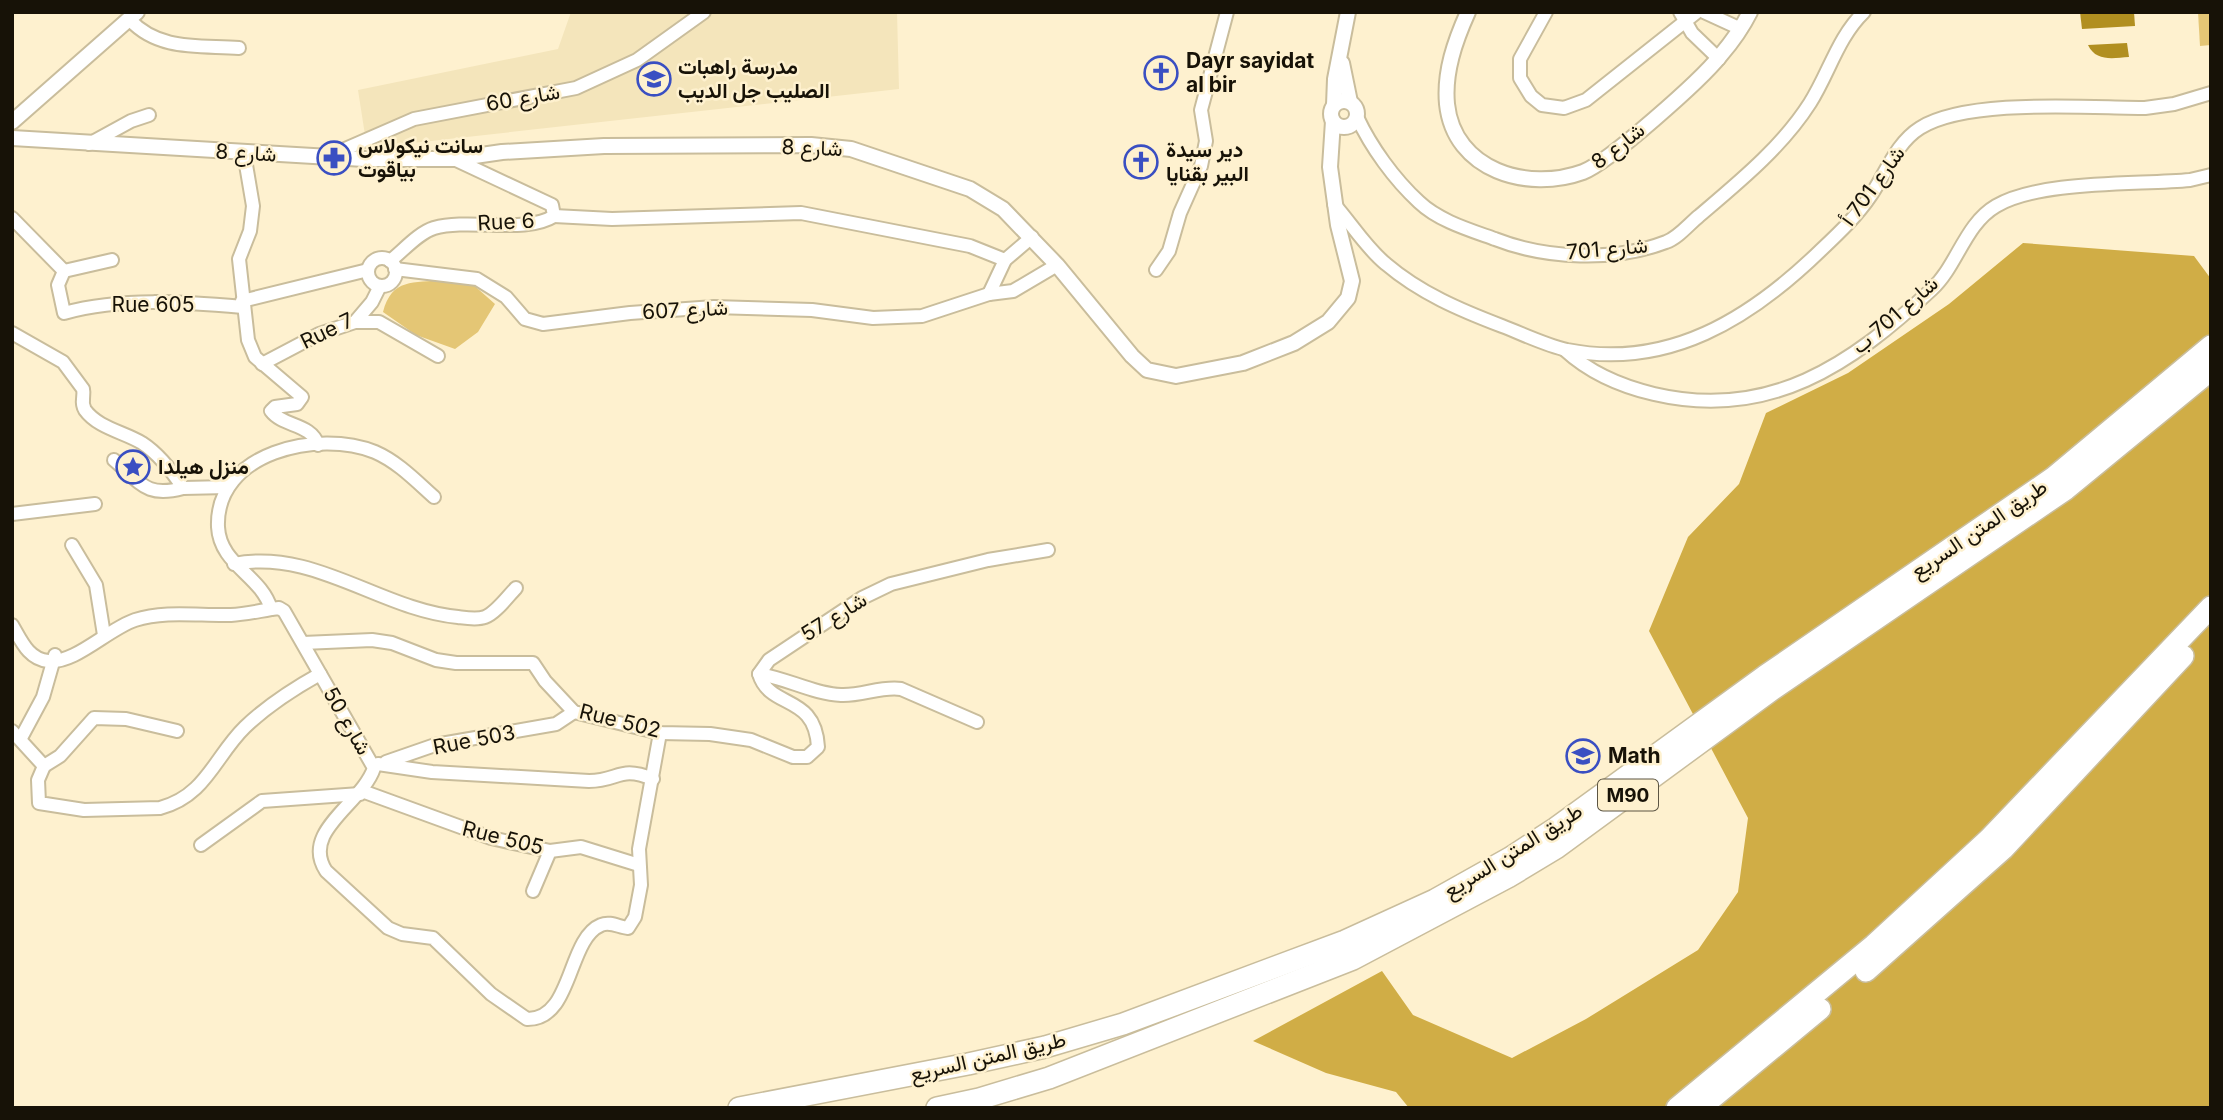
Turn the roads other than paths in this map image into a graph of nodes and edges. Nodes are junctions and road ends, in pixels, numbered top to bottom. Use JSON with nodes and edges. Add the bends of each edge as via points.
{"nodes":[{"id":1,"x":704,"y":12,"type":"edge"},
{"id":2,"x":1227,"y":12,"type":"edge"},
{"id":3,"x":1348,"y":12,"type":"edge"},
{"id":4,"x":1468,"y":12,"type":"edge"},
{"id":5,"x":1546,"y":12,"type":"edge"},
{"id":6,"x":1697,"y":12,"type":"edge"},
{"id":7,"x":1704,"y":12,"type":"edge"},
{"id":8,"x":1750,"y":12,"type":"edge"},
{"id":9,"x":1864,"y":12,"type":"edge"},
{"id":10,"x":133,"y":16,"type":"edge"},
{"id":11,"x":1682,"y":17,"type":"edge"},
{"id":12,"x":1741,"y":29,"type":"junction"},
{"id":13,"x":239,"y":48,"type":"dead end"},
{"id":14,"x":1341,"y":59,"type":"junction"},
{"id":15,"x":1718,"y":59,"type":"junction"},
{"id":16,"x":2211,"y":93,"type":"edge"},
{"id":17,"x":1350,"y":102,"type":"junction"},
{"id":18,"x":1334,"y":105,"type":"junction"},
{"id":19,"x":149,"y":116,"type":"dead end"},
{"id":20,"x":12,"y":122,"type":"edge"},
{"id":21,"x":1346,"y":123,"type":"junction"},
{"id":22,"x":12,"y":138,"type":"edge"},
{"id":23,"x":89,"y":144,"type":"junction"},
{"id":24,"x":244,"y":153,"type":"junction"},
{"id":25,"x":329,"y":156,"type":"junction"},
{"id":26,"x":454,"y":159,"type":"junction"},
{"id":27,"x":2211,"y":175,"type":"edge"},
{"id":28,"x":1334,"y":204,"type":"junction"},
{"id":29,"x":554,"y":215,"type":"junction"},
{"id":30,"x":12,"y":218,"type":"edge"},
{"id":31,"x":1032,"y":237,"type":"junction"},
{"id":32,"x":112,"y":260,"type":"dead end"},
{"id":33,"x":1005,"y":260,"type":"junction"},
{"id":34,"x":392,"y":265,"type":"junction"},
{"id":35,"x":1057,"y":265,"type":"junction"},
{"id":36,"x":368,"y":270,"type":"junction"},
{"id":37,"x":1156,"y":270,"type":"dead end"},
{"id":38,"x":64,"y":271,"type":"junction"},
{"id":39,"x":380,"y":286,"type":"junction"},
{"id":40,"x":989,"y":294,"type":"junction"},
{"id":41,"x":372,"y":302,"type":"junction"},
{"id":42,"x":242,"y":304,"type":"junction"},
{"id":43,"x":355,"y":322,"type":"junction"},
{"id":44,"x":379,"y":322,"type":"junction"},
{"id":45,"x":12,"y":333,"type":"edge"},
{"id":46,"x":2211,"y":346,"type":"edge"},
{"id":47,"x":1565,"y":350,"type":"junction"},
{"id":48,"x":1606,"y":355,"type":"junction"},
{"id":49,"x":438,"y":356,"type":"dead end"},
{"id":50,"x":262,"y":364,"type":"junction"},
{"id":51,"x":2211,"y":370,"type":"edge"},
{"id":52,"x":1603,"y":376,"type":"junction"},
{"id":53,"x":318,"y":445,"type":"junction"},
{"id":54,"x":114,"y":460,"type":"dead end"},
{"id":55,"x":199,"y":487,"type":"junction"},
{"id":56,"x":228,"y":487,"type":"junction"},
{"id":57,"x":183,"y":488,"type":"junction"},
{"id":58,"x":434,"y":497,"type":"dead end"},
{"id":59,"x":95,"y":504,"type":"dead end"},
{"id":60,"x":219,"y":506,"type":"junction"},
{"id":61,"x":12,"y":514,"type":"edge"},
{"id":62,"x":72,"y":545,"type":"dead end"},
{"id":63,"x":1048,"y":550,"type":"dead end"},
{"id":64,"x":234,"y":564,"type":"junction"},
{"id":65,"x":516,"y":587,"type":"dead end"},
{"id":66,"x":2211,"y":607,"type":"edge"},
{"id":67,"x":271,"y":609,"type":"junction"},
{"id":68,"x":2211,"y":626,"type":"edge"},
{"id":69,"x":14,"y":628,"type":"edge"},
{"id":70,"x":99,"y":638,"type":"junction"},
{"id":71,"x":303,"y":643,"type":"junction"},
{"id":72,"x":55,"y":658,"type":"junction"},
{"id":73,"x":320,"y":674,"type":"junction"},
{"id":74,"x":759,"y":674,"type":"junction"},
{"id":75,"x":574,"y":712,"type":"junction"},
{"id":76,"x":977,"y":722,"type":"dead end"},
{"id":77,"x":177,"y":730,"type":"dead end"},
{"id":78,"x":660,"y":733,"type":"junction"},
{"id":79,"x":16,"y":734,"type":"edge"},
{"id":80,"x":44,"y":766,"type":"junction"},
{"id":81,"x":376,"y":766,"type":"junction"},
{"id":82,"x":653,"y":779,"type":"junction"},
{"id":83,"x":361,"y":792,"type":"junction"},
{"id":84,"x":201,"y":845,"type":"dead end"},
{"id":85,"x":550,"y":851,"type":"junction"},
{"id":86,"x":639,"y":865,"type":"junction"},
{"id":87,"x":533,"y":891,"type":"dead end"},
{"id":88,"x":968,"y":1064,"type":"junction"},
{"id":89,"x":1726,"y":1078,"type":"junction"},
{"id":90,"x":979,"y":1099,"type":"junction"},
{"id":91,"x":739,"y":1108,"type":"edge"},
{"id":92,"x":937,"y":1108,"type":"edge"},
{"id":93,"x":1677,"y":1108,"type":"edge"},
{"id":94,"x":1700,"y":1108,"type":"edge"}],
"edges":[{"from":1,"to":25,"type":"street","name":"شارع 60","via":[[637,61],[596,80],[561,92],[414,118]]},
{"from":2,"to":37,"type":"street","via":[[1200,110],[1206,141],[1203,158],[1169,251]]},
{"from":3,"to":14,"type":"street"},
{"from":4,"to":15,"type":"street","name":"شارع 8","via":[[1448,69],[1447,105],[1453,126],[1462,143],[1481,159],[1499,173],[1520,180],[1542,181],[1586,171]]},
{"from":5,"to":11,"type":"street","via":[[1520,59],[1520,78],[1542,105],[1564,108],[1586,100]]},
{"from":6,"to":11,"type":"street"},
{"from":7,"to":12,"type":"street"},
{"from":8,"to":12,"type":"street","name":"شارع 8"},
{"from":9,"to":21,"type":"street","name":"شارع 701","via":[[1851,25],[1810,103],[1778,143],[1669,242],[1635,251],[1560,255],[1528,251],[1459,226],[1420,203],[1367,138]]},
{"from":10,"to":13,"type":"street","via":[[141,31],[162,42]]},
{"from":10,"to":20,"type":"street"},
{"from":11,"to":15,"type":"street"},
{"from":12,"to":15,"type":"street","name":"شارع 8"},
{"from":14,"to":17,"type":"street"},
{"from":14,"to":18,"type":"street"},
{"from":16,"to":48,"type":"street","name":"شارع 701 أ","via":[[2146,108],[1969,111],[1922,126],[1909,136],[1853,219],[1809,261],[1733,320],[1668,349]]},
{"from":17,"to":18,"type":"street"},
{"from":17,"to":21,"type":"street"},
{"from":18,"to":21,"type":"street"},
{"from":19,"to":23,"type":"street"},
{"from":21,"to":28,"type":"street","name":"شارع 8","via":[[1330,144]]},
{"from":22,"to":23,"type":"street","name":"شارع 8"},
{"from":23,"to":24,"type":"street","name":"شارع 8"},
{"from":24,"to":25,"type":"street","name":"شارع 8"},
{"from":24,"to":42,"type":"street","via":[[253,206],[239,259]]},
{"from":25,"to":26,"type":"street","name":"شارع 8"},
{"from":26,"to":29,"type":"street","name":"Rue 6","via":[[542,198],[552,205]]},
{"from":26,"to":31,"type":"street","name":"شارع 8","via":[[604,146],[840,146],[970,189],[1003,209]]},
{"from":27,"to":52,"type":"street","name":"شارع 701 ب","via":[[2039,192],[1996,206],[1983,216],[1935,287],[1841,362],[1785,390],[1722,401],[1691,401]]},
{"from":28,"to":35,"type":"street","name":"شارع 8","via":[[1352,281],[1342,307],[1328,322],[1294,343],[1196,374],[1176,376],[1147,370]]},
{"from":28,"to":47,"type":"street","via":[[1382,262],[1412,285]]},
{"from":29,"to":33,"type":"street","via":[[612,219],[802,213],[970,246]]},
{"from":29,"to":34,"type":"street","name":"Rue 6","via":[[538,222],[431,229]]},
{"from":30,"to":38,"type":"street"},
{"from":31,"to":33,"type":"street"},
{"from":31,"to":35,"type":"street","name":"شارع 8"},
{"from":32,"to":38,"type":"street"},
{"from":33,"to":40,"type":"street"},
{"from":34,"to":36,"type":"street","via":[[376,259]]},
{"from":34,"to":39,"type":"street","via":[[390,283]]},
{"from":34,"to":40,"type":"street","name":"شارع 607","via":[[477,279],[506,297],[525,319],[543,324],[713,307],[893,318],[922,316]]},
{"from":35,"to":40,"type":"street","name":"شارع 607","via":[[1024,286]]},
{"from":36,"to":39,"type":"street","via":[[373,283]]},
{"from":36,"to":42,"type":"street","name":"Rue 605"},
{"from":38,"to":42,"type":"street","name":"Rue 605","via":[[58,285],[64,313],[149,302]]},
{"from":39,"to":41,"type":"street","name":"Rue 7"},
{"from":41,"to":43,"type":"street","name":"Rue 7"},
{"from":41,"to":44,"type":"street"},
{"from":42,"to":50,"type":"street","via":[[248,340]]},
{"from":43,"to":44,"type":"street"},
{"from":43,"to":50,"type":"street","name":"Rue 7","via":[[319,334]]},
{"from":44,"to":49,"type":"street"},
{"from":45,"to":57,"type":"street","via":[[51,353],[71,370],[85,394],[84,409],[94,420],[143,444],[170,467]]},
{"from":46,"to":88,"type":"highway","name":"طريق المتن السريع","number":"M90","via":[[2053,478],[1491,869],[1332,946],[1123,1024]]},
{"from":47,"to":48,"type":"street","name":"شارع 701 أ"},
{"from":47,"to":52,"type":"street","name":"شارع 701 ب","via":[[1586,369]]},
{"from":48,"to":52,"type":"street"},
{"from":50,"to":53,"type":"street","via":[[302,397],[298,404],[271,411],[312,433]]},
{"from":51,"to":90,"type":"highway","name":"طريق المتن السريع","number":"M90","via":[[2066,489],[1773,690],[1556,848],[1508,877],[1353,959],[1106,1058]]},
{"from":53,"to":56,"type":"street","via":[[264,457]]},
{"from":53,"to":58,"type":"street","via":[[348,445],[376,453]]},
{"from":54,"to":57,"type":"street","via":[[156,493]]},
{"from":55,"to":56,"type":"street"},
{"from":55,"to":57,"type":"street"},
{"from":55,"to":60,"type":"street"},
{"from":56,"to":60,"type":"street"},
{"from":59,"to":61,"type":"street"},
{"from":60,"to":64,"type":"street","via":[[220,541]]},
{"from":62,"to":70,"type":"street","via":[[96,585]]},
{"from":63,"to":74,"type":"street","name":"شارع 57","via":[[891,584],[809,631],[769,660]]},
{"from":64,"to":65,"type":"street","via":[[290,563],[435,614],[471,618],[485,617]]},
{"from":64,"to":67,"type":"street","name":"شارع 50","via":[[261,587]]},
{"from":66,"to":89,"type":"highway","via":[[1989,839]]},
{"from":67,"to":70,"type":"street","via":[[233,615],[146,617]]},
{"from":67,"to":71,"type":"street","name":"شارع 50","via":[[279,608],[288,615]]},
{"from":68,"to":89,"type":"highway","via":[[2003,849],[1884,956]]},
{"from":69,"to":72,"type":"street"},
{"from":70,"to":72,"type":"street"},
{"from":71,"to":73,"type":"street","name":"شارع 50"},
{"from":71,"to":75,"type":"street","name":"Rue 502","via":[[372,640],[456,663],[533,663]]},
{"from":72,"to":79,"type":"street","via":[[43,697]]},
{"from":73,"to":80,"type":"street","via":[[288,692],[246,726],[206,779],[170,805],[84,810],[45,806],[39,803],[37,793]]},
{"from":73,"to":81,"type":"street","name":"شارع 50"},
{"from":74,"to":76,"type":"street","via":[[841,695],[901,689]]},
{"from":74,"to":78,"type":"street","name":"Rue 502","via":[[764,686],[805,711],[817,730],[818,747],[813,754],[793,757],[733,737]]},
{"from":75,"to":78,"type":"street","name":"Rue 502"},
{"from":75,"to":81,"type":"street","name":"Rue 503","via":[[556,724],[435,746]]},
{"from":77,"to":80,"type":"street","via":[[126,719],[94,718],[60,756]]},
{"from":78,"to":82,"type":"street"},
{"from":79,"to":80,"type":"street"},
{"from":81,"to":82,"type":"street","via":[[589,781],[627,771]]},
{"from":81,"to":83,"type":"street","name":"شارع 50"},
{"from":82,"to":86,"type":"street"},
{"from":83,"to":84,"type":"street","via":[[262,801]]},
{"from":83,"to":85,"type":"street","name":"Rue 505","via":[[491,838]]},
{"from":83,"to":86,"type":"street","name":"شارع 50","via":[[322,836],[317,853],[326,871],[375,917],[402,934],[433,938],[527,1019],[541,1017],[567,983],[578,953],[594,930],[606,924],[631,926],[641,885]]},
{"from":85,"to":86,"type":"street","name":"Rue 505","via":[[581,847]]},
{"from":85,"to":87,"type":"street"},
{"from":88,"to":90,"type":"highway"},
{"from":88,"to":91,"type":"highway","name":"طريق المتن السريع","number":"M90"},
{"from":89,"to":93,"type":"highway"},
{"from":89,"to":94,"type":"highway"},
{"from":90,"to":92,"type":"highway","name":"طريق المتن السريع","number":"M90"}]}
